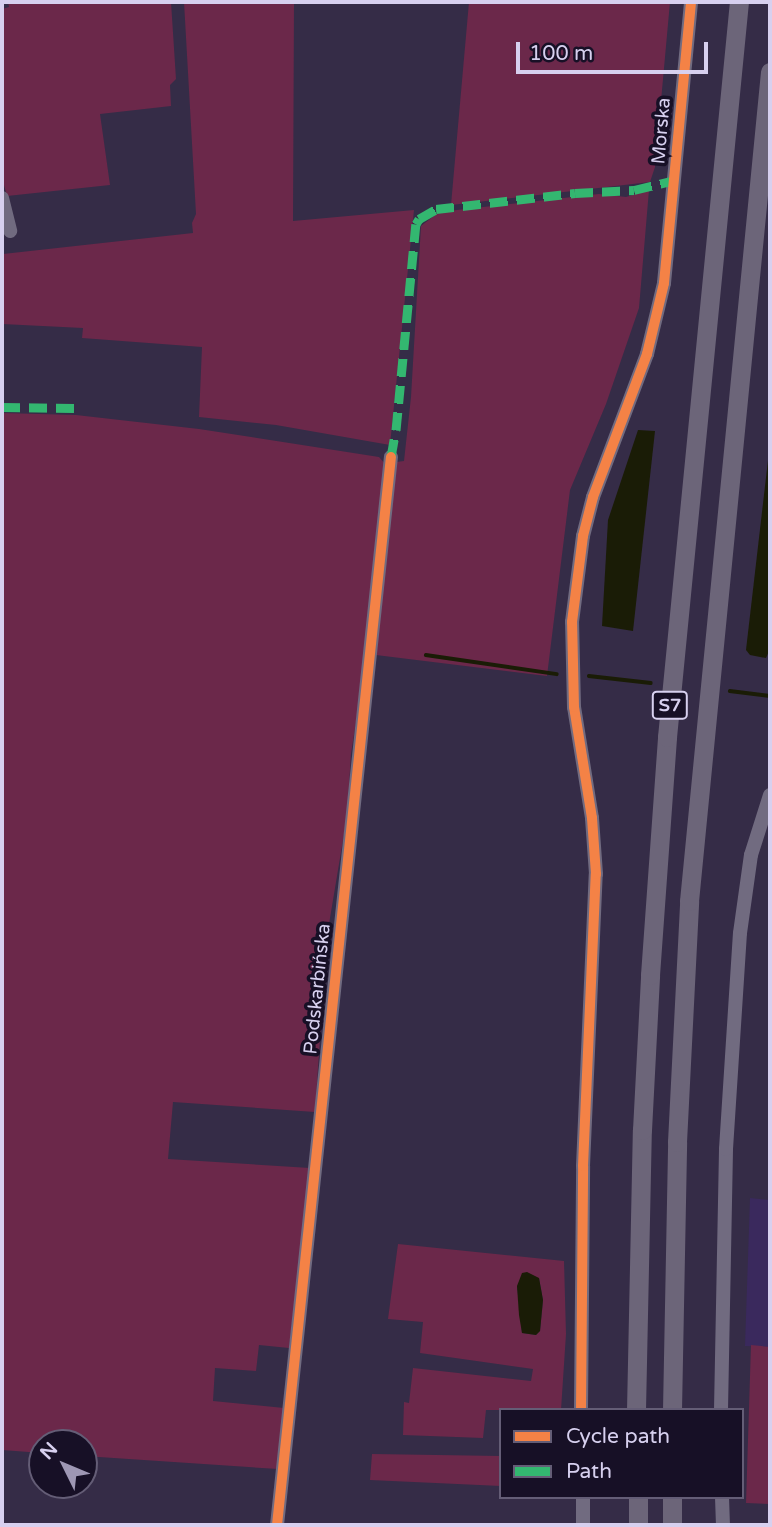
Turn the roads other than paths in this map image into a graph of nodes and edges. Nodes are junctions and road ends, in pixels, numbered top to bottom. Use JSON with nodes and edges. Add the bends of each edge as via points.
{"nodes":[{"id":1,"x":691,"y":2,"type":"edge"},
{"id":2,"x":739,"y":2,"type":"edge"},
{"id":3,"x":770,"y":72,"type":"edge"},
{"id":4,"x":2,"y":198,"type":"edge"},
{"id":5,"x":10,"y":231,"type":"dead end"},
{"id":6,"x":391,"y":457,"type":"dead end"},
{"id":7,"x":770,"y":795,"type":"edge"},
{"id":8,"x":582,"y":1408,"type":"edge"},
{"id":9,"x":636,"y":1408,"type":"edge"},
{"id":10,"x":672,"y":1408,"type":"edge"},
{"id":11,"x":721,"y":1408,"type":"edge"},
{"id":12,"x":583,"y":1499,"type":"edge"},
{"id":13,"x":638,"y":1499,"type":"edge"},
{"id":14,"x":672,"y":1499,"type":"edge"},
{"id":15,"x":722,"y":1499,"type":"edge"},
{"id":16,"x":277,"y":1525,"type":"edge"},
{"id":17,"x":583,"y":1525,"type":"edge"},
{"id":18,"x":638,"y":1525,"type":"edge"},
{"id":19,"x":672,"y":1525,"type":"edge"},
{"id":20,"x":723,"y":1525,"type":"edge"}],
"edges":[{"from":1,"to":8,"type":"street","name":"Morska","via":[[666,271],[647,354],[593,497],[572,622],[574,707],[596,874],[583,1166]]},
{"from":2,"to":9,"type":"highway","number":"S7","via":[[667,737],[642,1130]]},
{"from":3,"to":10,"type":"highway","number":"S7","via":[[690,901],[677,1142]]},
{"from":4,"to":5,"type":"street"},
{"from":6,"to":16,"type":"street","name":"Podskarbińska"},
{"from":7,"to":11,"type":"street","via":[[751,855],[739,945],[726,1149]]},
{"from":12,"to":17,"type":"street"},
{"from":13,"to":18,"type":"highway"},
{"from":14,"to":19,"type":"highway"},
{"from":15,"to":20,"type":"street"}]}
